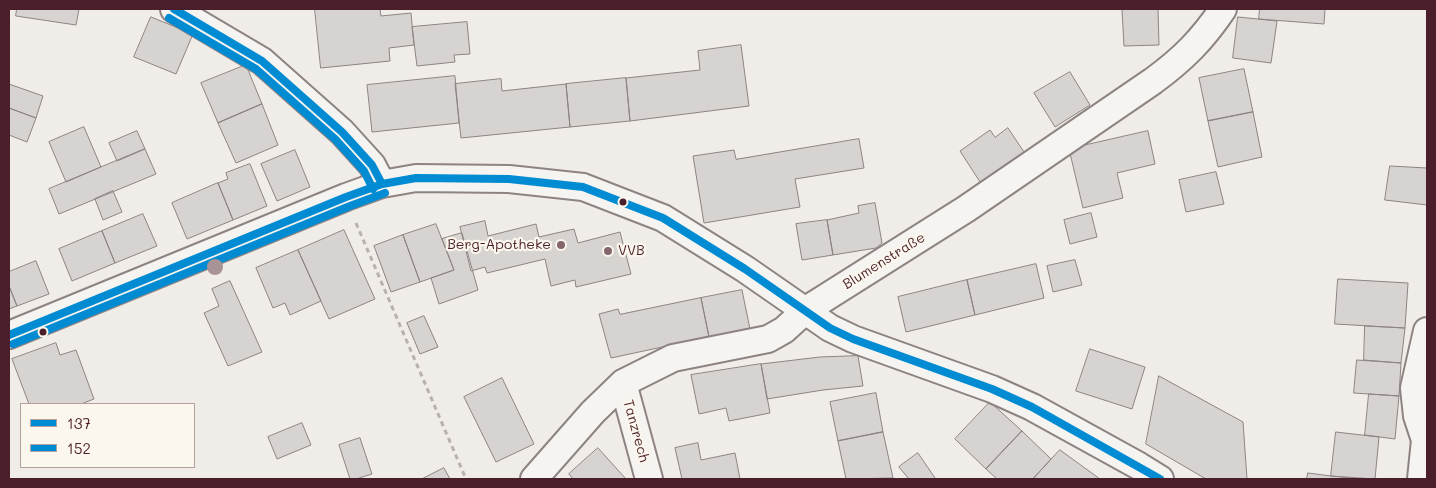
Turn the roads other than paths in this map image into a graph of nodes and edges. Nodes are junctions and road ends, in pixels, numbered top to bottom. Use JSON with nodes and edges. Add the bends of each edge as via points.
{"nodes":[{"id":1,"x":174,"y":9,"type":"edge"},
{"id":2,"x":1223,"y":9,"type":"edge"},
{"id":3,"x":382,"y":184,"type":"junction"},
{"id":4,"x":806,"y":310,"type":"junction"},
{"id":5,"x":1427,"y":331,"type":"edge"},
{"id":6,"x":9,"y":335,"type":"edge"},
{"id":7,"x":623,"y":382,"type":"junction"},
{"id":8,"x":1426,"y":440,"type":"edge"},
{"id":9,"x":534,"y":479,"type":"edge"},
{"id":10,"x":649,"y":479,"type":"edge"},
{"id":11,"x":1160,"y":479,"type":"edge"},
{"id":12,"x":1421,"y":479,"type":"edge"}],
"edges":[{"from":1,"to":3,"type":"street","via":[[262,61],[342,132],[372,165]]},
{"from":2,"to":4,"type":"street","name":"Blumenstraße","via":[[1197,44],[1153,81],[966,209]]},
{"from":3,"to":4,"type":"street","via":[[416,178],[509,179],[583,187],[663,218]]},
{"from":3,"to":6,"type":"street"},
{"from":4,"to":7,"type":"street","name":"Blumenstraße","via":[[784,330],[768,339],[673,358]]},
{"from":4,"to":11,"type":"street","via":[[830,328],[853,339],[992,389],[1032,407]]},
{"from":5,"to":8,"type":"street","via":[[1414,388],[1417,416]]},
{"from":7,"to":9,"type":"street","name":"Blumenstraße"},
{"from":7,"to":10,"type":"street","name":"Tanzrech"},
{"from":8,"to":12,"type":"street"}]}
